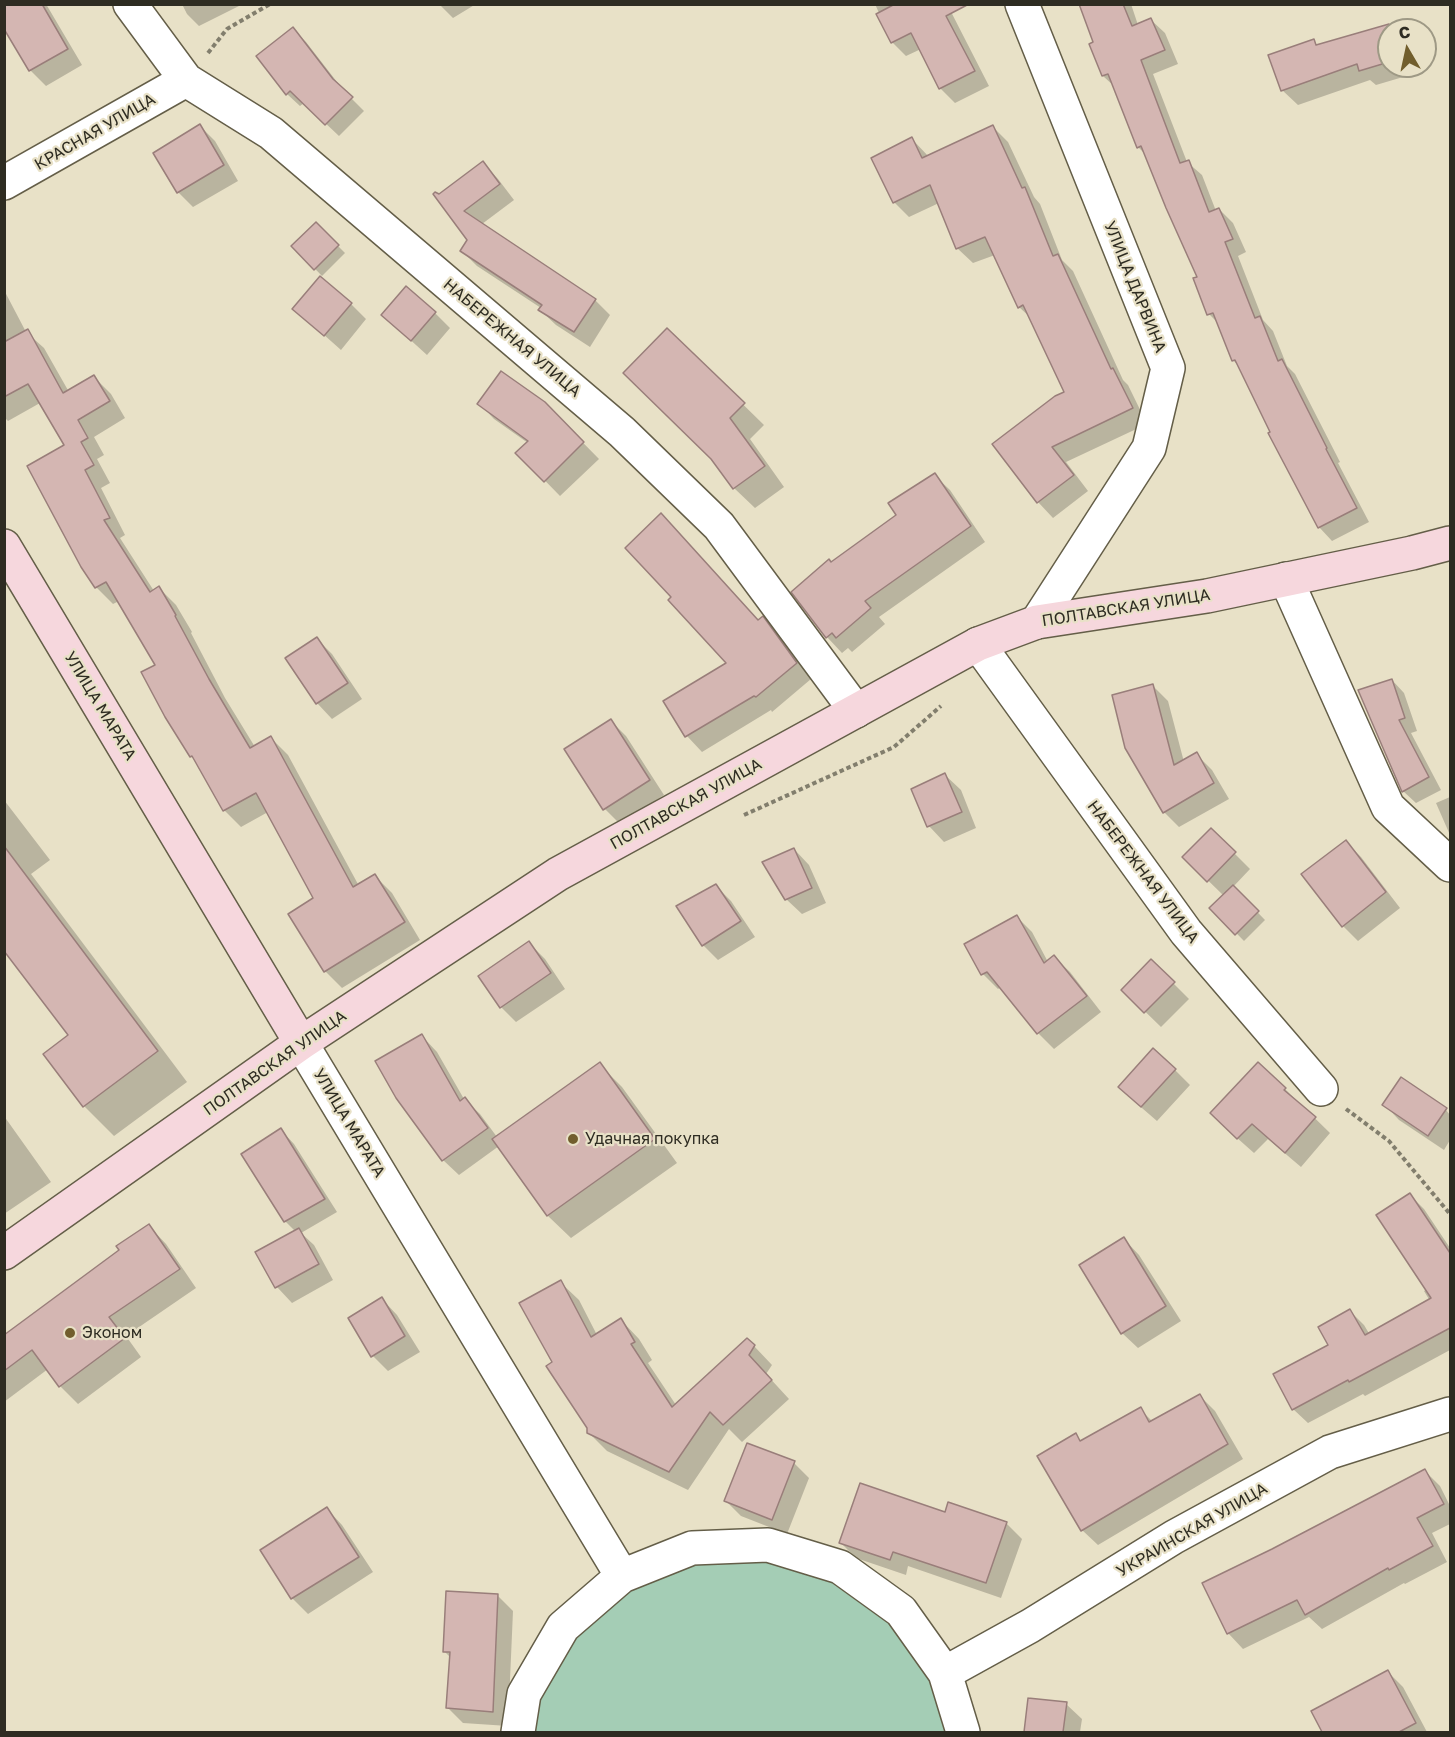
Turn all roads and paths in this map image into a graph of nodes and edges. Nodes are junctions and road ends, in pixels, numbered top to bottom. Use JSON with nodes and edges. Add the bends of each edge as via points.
{"nodes":[{"id":1,"x":130,"y":4,"type":"edge"},
{"id":2,"x":270,"y":4,"type":"edge"},
{"id":3,"x":1022,"y":4,"type":"edge"},
{"id":4,"x":186,"y":80,"type":"junction"},
{"id":5,"x":4,"y":183,"type":"edge"},
{"id":6,"x":1450,"y":543,"type":"edge"},
{"id":7,"x":4,"y":546,"type":"edge"},
{"id":8,"x":1286,"y":579,"type":"junction"},
{"id":9,"x":1037,"y":622,"type":"junction"},
{"id":10,"x":978,"y":644,"type":"junction"},
{"id":11,"x":944,"y":704,"type":"dead end"},
{"id":12,"x":856,"y":711,"type":"junction"},
{"id":13,"x":741,"y":816,"type":"dead end"},
{"id":14,"x":1450,"y":864,"type":"edge"},
{"id":15,"x":301,"y":1043,"type":"junction"},
{"id":16,"x":1321,"y":1089,"type":"joint"},
{"id":17,"x":1450,"y":1214,"type":"edge"},
{"id":18,"x":4,"y":1253,"type":"edge"},
{"id":19,"x":1450,"y":1414,"type":"edge"},
{"id":20,"x":622,"y":1576,"type":"junction"},
{"id":21,"x":945,"y":1673,"type":"junction"},
{"id":22,"x":518,"y":1732,"type":"edge"},
{"id":23,"x":963,"y":1732,"type":"edge"}],
"edges":[{"from":1,"to":4,"type":"street","name":"НАБЕРЕЖНАЯ УЛИЦА"},
{"from":2,"to":4,"type":"path","via":[[227,29]]},
{"from":3,"to":9,"type":"street","name":"УЛИЦА ДАРВИНА","via":[[1168,368],[1149,448]]},
{"from":4,"to":5,"type":"street","name":"КРАСНАЯ УЛИЦА"},
{"from":4,"to":12,"type":"street","name":"НАБЕРЕЖНАЯ УЛИЦА","via":[[271,133],[622,432],[719,526]]},
{"from":6,"to":8,"type":"street","name":"ПОЛТАВСКАЯ УЛИЦА"},
{"from":7,"to":15,"type":"street","name":"УЛИЦА МАРАТА"},
{"from":8,"to":9,"type":"street","name":"ПОЛТАВСКАЯ УЛИЦА","via":[[1207,596]]},
{"from":8,"to":14,"type":"street","via":[[1388,807]]},
{"from":9,"to":10,"type":"street","name":"ПОЛТАВСКАЯ УЛИЦА"},
{"from":10,"to":12,"type":"street","name":"ПОЛТАВСКАЯ УЛИЦА"},
{"from":10,"to":16,"type":"street","name":"НАБЕРЕЖНАЯ УЛИЦА","via":[[1186,932]]},
{"from":11,"to":13,"type":"path","via":[[894,747]]},
{"from":12,"to":15,"type":"street","name":"ПОЛТАВСКАЯ УЛИЦА","via":[[558,874]]},
{"from":15,"to":18,"type":"street","name":"ПОЛТАВСКАЯ УЛИЦА"},
{"from":15,"to":20,"type":"street","name":"УЛИЦА МАРАТА"},
{"from":16,"to":17,"type":"path","via":[[1389,1141]]},
{"from":19,"to":21,"type":"street","name":"УКРАИНСКАЯ УЛИЦА","via":[[1330,1452],[1174,1537]]},
{"from":20,"to":21,"type":"street","via":[[692,1548],[768,1545],[840,1567],[902,1611]]},
{"from":20,"to":22,"type":"street","via":[[563,1627],[524,1694]]},
{"from":21,"to":23,"type":"street"}]}
